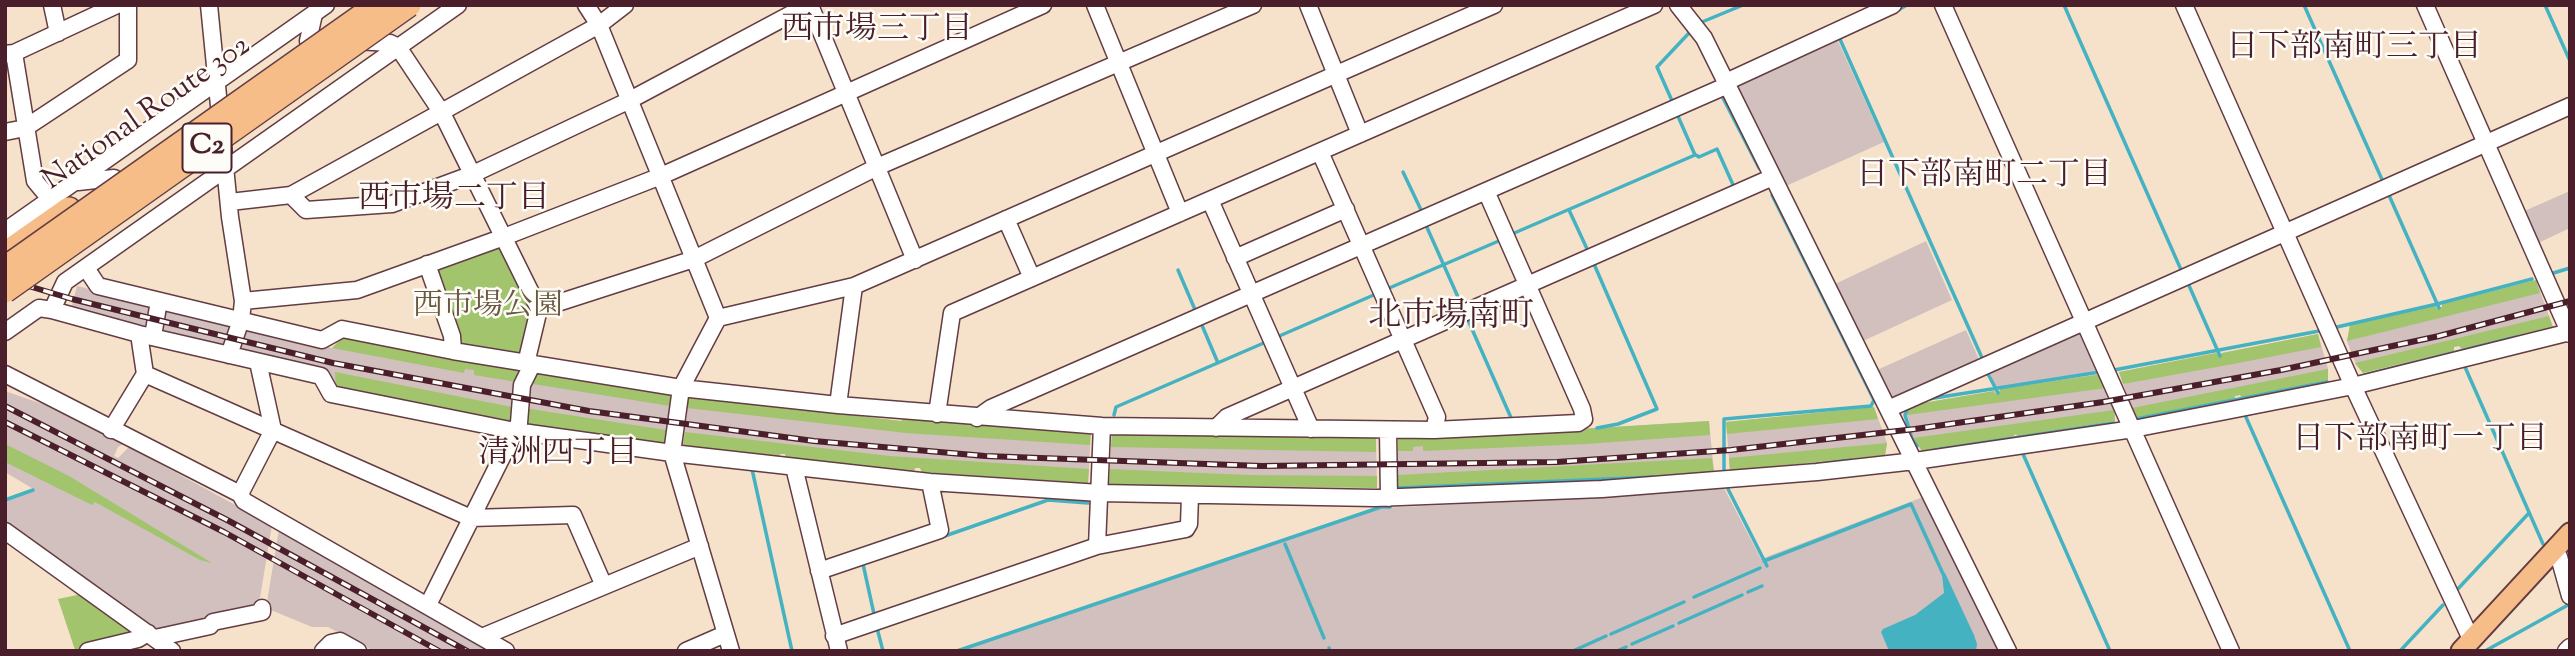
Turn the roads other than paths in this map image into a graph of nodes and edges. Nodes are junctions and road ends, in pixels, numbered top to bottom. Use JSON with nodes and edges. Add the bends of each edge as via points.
{"nodes":[{"id":1,"x":52,"y":5,"type":"edge"},
{"id":2,"x":117,"y":5,"type":"edge"},
{"id":3,"x":128,"y":5,"type":"edge"},
{"id":4,"x":209,"y":5,"type":"edge"},
{"id":5,"x":358,"y":5,"type":"edge"},
{"id":6,"x":377,"y":5,"type":"edge"},
{"id":7,"x":409,"y":5,"type":"edge"},
{"id":8,"x":458,"y":5,"type":"edge"},
{"id":9,"x":586,"y":5,"type":"edge"},
{"id":10,"x":625,"y":5,"type":"edge"},
{"id":11,"x":809,"y":5,"type":"edge"},
{"id":12,"x":1043,"y":5,"type":"edge"},
{"id":13,"x":1096,"y":5,"type":"edge"},
{"id":14,"x":1253,"y":5,"type":"edge"},
{"id":15,"x":1308,"y":5,"type":"edge"},
{"id":16,"x":1494,"y":5,"type":"edge"},
{"id":17,"x":1654,"y":5,"type":"edge"},
{"id":18,"x":1678,"y":5,"type":"edge"},
{"id":19,"x":1894,"y":5,"type":"edge"},
{"id":20,"x":1943,"y":5,"type":"edge"},
{"id":21,"x":2183,"y":5,"type":"edge"},
{"id":22,"x":2425,"y":5,"type":"edge"},
{"id":23,"x":320,"y":10,"type":"edge"},
{"id":24,"x":599,"y":25,"type":"junction"},
{"id":25,"x":58,"y":33,"type":"junction"},
{"id":26,"x":310,"y":40,"type":"junction"},
{"id":27,"x":398,"y":47,"type":"junction"},
{"id":28,"x":10,"y":53,"type":"edge"},
{"id":29,"x":1119,"y":63,"type":"junction"},
{"id":30,"x":1336,"y":75,"type":"junction"},
{"id":31,"x":1727,"y":84,"type":"junction"},
{"id":32,"x":218,"y":92,"type":"junction"},
{"id":33,"x":846,"y":93,"type":"junction"},
{"id":34,"x":630,"y":100,"type":"junction"},
{"id":35,"x":2570,"y":106,"type":"edge"},
{"id":36,"x":442,"y":113,"type":"junction"},
{"id":37,"x":25,"y":128,"type":"junction"},
{"id":38,"x":5,"y":132,"type":"edge"},
{"id":39,"x":1360,"y":134,"type":"junction"},
{"id":40,"x":2485,"y":144,"type":"junction"},
{"id":41,"x":1321,"y":152,"type":"junction"},
{"id":42,"x":1156,"y":154,"type":"junction"},
{"id":43,"x":138,"y":161,"type":"junction"},
{"id":44,"x":877,"y":167,"type":"junction"},
{"id":45,"x":226,"y":170,"type":"junction"},
{"id":46,"x":473,"y":174,"type":"junction"},
{"id":47,"x":661,"y":176,"type":"junction"},
{"id":48,"x":1773,"y":177,"type":"junction"},
{"id":49,"x":114,"y":178,"type":"junction"},
{"id":50,"x":75,"y":182,"type":"junction"},
{"id":51,"x":1486,"y":191,"type":"junction"},
{"id":52,"x":291,"y":195,"type":"junction"},
{"id":53,"x":50,"y":200,"type":"junction"},
{"id":54,"x":1210,"y":200,"type":"junction"},
{"id":55,"x":230,"y":202,"type":"junction"},
{"id":56,"x":1346,"y":209,"type":"junction"},
{"id":57,"x":1180,"y":213,"type":"junction"},
{"id":58,"x":1006,"y":219,"type":"junction"},
{"id":59,"x":29,"y":225,"type":"junction"},
{"id":60,"x":2285,"y":233,"type":"junction"},
{"id":61,"x":131,"y":237,"type":"junction"},
{"id":62,"x":504,"y":237,"type":"junction"},
{"id":63,"x":1362,"y":245,"type":"junction"},
{"id":64,"x":7,"y":250,"type":"edge"},
{"id":65,"x":1235,"y":258,"type":"junction"},
{"id":66,"x":694,"y":259,"type":"junction"},
{"id":67,"x":915,"y":260,"type":"junction"},
{"id":68,"x":427,"y":264,"type":"junction"},
{"id":69,"x":86,"y":268,"type":"junction"},
{"id":70,"x":1032,"y":278,"type":"junction"},
{"id":71,"x":1527,"y":285,"type":"junction"},
{"id":72,"x":854,"y":286,"type":"junction"},
{"id":73,"x":5,"y":290,"type":"edge"},
{"id":74,"x":1251,"y":293,"type":"junction"},
{"id":75,"x":159,"y":301,"type":"junction"},
{"id":76,"x":243,"y":301,"type":"junction"},
{"id":77,"x":539,"y":309,"type":"junction"},
{"id":78,"x":52,"y":310,"type":"junction"},
{"id":79,"x":718,"y":318,"type":"junction"},
{"id":80,"x":241,"y":320,"type":"junction"},
{"id":81,"x":2085,"y":323,"type":"junction"},
{"id":82,"x":5,"y":332,"type":"edge"},
{"id":83,"x":2570,"y":333,"type":"edge"},
{"id":84,"x":146,"y":335,"type":"junction"},
{"id":85,"x":1403,"y":340,"type":"junction"},
{"id":86,"x":453,"y":351,"type":"junction"},
{"id":87,"x":229,"y":355,"type":"junction"},
{"id":88,"x":258,"y":362,"type":"junction"},
{"id":89,"x":529,"y":364,"type":"junction"},
{"id":90,"x":145,"y":373,"type":"junction"},
{"id":91,"x":5,"y":374,"type":"edge"},
{"id":92,"x":5,"y":385,"type":"edge"},
{"id":93,"x":2353,"y":386,"type":"junction"},
{"id":94,"x":681,"y":388,"type":"junction"},
{"id":95,"x":1293,"y":388,"type":"junction"},
{"id":96,"x":43,"y":393,"type":"junction"},
{"id":97,"x":838,"y":405,"type":"junction"},
{"id":98,"x":1888,"y":409,"type":"junction"},
{"id":99,"x":937,"y":414,"type":"junction"},
{"id":100,"x":977,"y":418,"type":"junction"},
{"id":101,"x":1102,"y":426,"type":"junction"},
{"id":102,"x":1216,"y":428,"type":"junction"},
{"id":103,"x":1311,"y":429,"type":"junction"},
{"id":104,"x":2133,"y":429,"type":"junction"},
{"id":105,"x":111,"y":430,"type":"junction"},
{"id":106,"x":273,"y":430,"type":"junction"},
{"id":107,"x":1388,"y":430,"type":"junction"},
{"id":108,"x":1434,"y":430,"type":"junction"},
{"id":109,"x":515,"y":431,"type":"junction"},
{"id":110,"x":672,"y":453,"type":"junction"},
{"id":111,"x":1915,"y":461,"type":"junction"},
{"id":112,"x":794,"y":467,"type":"junction"},
{"id":113,"x":930,"y":482,"type":"junction"},
{"id":114,"x":1100,"y":493,"type":"junction"},
{"id":115,"x":240,"y":494,"type":"junction"},
{"id":116,"x":1190,"y":496,"type":"junction"},
{"id":117,"x":1389,"y":498,"type":"junction"},
{"id":118,"x":471,"y":518,"type":"junction"},
{"id":119,"x":5,"y":531,"type":"edge"},
{"id":120,"x":2570,"y":533,"type":"edge"},
{"id":121,"x":700,"y":546,"type":"junction"},
{"id":122,"x":1097,"y":546,"type":"junction"},
{"id":123,"x":2554,"y":549,"type":"junction"},
{"id":124,"x":819,"y":571,"type":"junction"},
{"id":125,"x":604,"y":586,"type":"junction"},
{"id":126,"x":2570,"y":596,"type":"edge"},
{"id":127,"x":428,"y":605,"type":"junction"},
{"id":128,"x":262,"y":608,"type":"dead end"},
{"id":129,"x":725,"y":634,"type":"junction"},
{"id":130,"x":151,"y":636,"type":"junction"},
{"id":131,"x":482,"y":637,"type":"junction"},
{"id":132,"x":836,"y":644,"type":"edge"},
{"id":133,"x":2466,"y":645,"type":"edge"},
{"id":134,"x":2570,"y":647,"type":"edge"},
{"id":135,"x":88,"y":651,"type":"edge"},
{"id":136,"x":172,"y":651,"type":"edge"},
{"id":137,"x":323,"y":651,"type":"edge"},
{"id":138,"x":358,"y":651,"type":"edge"},
{"id":139,"x":506,"y":651,"type":"edge"},
{"id":140,"x":686,"y":651,"type":"edge"},
{"id":141,"x":731,"y":651,"type":"edge"},
{"id":142,"x":2008,"y":651,"type":"edge"},
{"id":143,"x":2231,"y":651,"type":"edge"},
{"id":144,"x":2566,"y":651,"type":"edge"}],
"edges":[{"from":1,"to":25,"type":"street"},
{"from":2,"to":25,"type":"street"},
{"from":3,"to":37,"type":"street","via":[[128,60]]},
{"from":4,"to":32,"type":"street"},
{"from":5,"to":26,"type":"highway","name":"National Route 302"},
{"from":6,"to":64,"type":"highway","number":"C2","bridge":true},
{"from":7,"to":73,"type":"highway","number":"C2","bridge":true},
{"from":8,"to":27,"type":"street"},
{"from":9,"to":24,"type":"street"},
{"from":10,"to":24,"type":"street"},
{"from":11,"to":33,"type":"street"},
{"from":11,"to":34,"type":"street"},
{"from":12,"to":33,"type":"street"},
{"from":13,"to":29,"type":"street"},
{"from":14,"to":29,"type":"street"},
{"from":15,"to":30,"type":"street"},
{"from":16,"to":30,"type":"street"},
{"from":17,"to":39,"type":"street"},
{"from":18,"to":31,"type":"street","via":[[1704,38]]},
{"from":19,"to":31,"type":"street"},
{"from":20,"to":81,"type":"street"},
{"from":21,"to":60,"type":"street"},
{"from":22,"to":40,"type":"street"},
{"from":23,"to":26,"type":"street"},
{"from":23,"to":32,"type":"street"},
{"from":24,"to":34,"type":"street"},
{"from":24,"to":36,"type":"street"},
{"from":25,"to":28,"type":"street"},
{"from":26,"to":27,"type":"street"},
{"from":26,"to":32,"type":"highway","name":"National Route 302"},
{"from":27,"to":36,"type":"street"},
{"from":27,"to":45,"type":"street"},
{"from":28,"to":37,"type":"street"},
{"from":29,"to":42,"type":"street"},
{"from":29,"to":44,"type":"street"},
{"from":30,"to":39,"type":"street"},
{"from":30,"to":42,"type":"street"},
{"from":31,"to":48,"type":"street"},
{"from":31,"to":51,"type":"street"},
{"from":32,"to":43,"type":"highway","name":"National Route 302"},
{"from":32,"to":45,"type":"street"},
{"from":32,"to":50,"type":"street"},
{"from":33,"to":44,"type":"street"},
{"from":33,"to":47,"type":"street"},
{"from":34,"to":46,"type":"street"},
{"from":34,"to":47,"type":"street"},
{"from":35,"to":40,"type":"street"},
{"from":36,"to":46,"type":"street"},
{"from":36,"to":52,"type":"street"},
{"from":37,"to":38,"type":"street"},
{"from":37,"to":53,"type":"street","via":[[35,181]]},
{"from":39,"to":41,"type":"street"},
{"from":40,"to":60,"type":"street"},
{"from":40,"to":83,"type":"street"},
{"from":41,"to":54,"type":"street"},
{"from":41,"to":56,"type":"street"},
{"from":42,"to":57,"type":"street"},
{"from":42,"to":58,"type":"street"},
{"from":43,"to":49,"type":"highway","name":"National Route 302"},
{"from":43,"to":61,"type":"street"},
{"from":44,"to":66,"type":"street"},
{"from":44,"to":67,"type":"street"},
{"from":45,"to":55,"type":"street"},
{"from":45,"to":61,"type":"street"},
{"from":46,"to":52,"type":"street","via":[[392,204],[306,210]]},
{"from":46,"to":62,"type":"street"},
{"from":47,"to":62,"type":"street"},
{"from":47,"to":66,"type":"street"},
{"from":48,"to":71,"type":"street"},
{"from":48,"to":98,"type":"street"},
{"from":49,"to":50,"type":"street"},
{"from":49,"to":59,"type":"highway","name":"National Route 302"},
{"from":50,"to":53,"type":"street"},
{"from":51,"to":63,"type":"street"},
{"from":51,"to":71,"type":"street"},
{"from":52,"to":55,"type":"street"},
{"from":53,"to":59,"type":"street"},
{"from":54,"to":57,"type":"street"},
{"from":54,"to":65,"type":"street"},
{"from":55,"to":76,"type":"street"},
{"from":56,"to":63,"type":"street"},
{"from":56,"to":65,"type":"street"},
{"from":57,"to":70,"type":"street"},
{"from":58,"to":67,"type":"street"},
{"from":58,"to":70,"type":"street"},
{"from":59,"to":64,"type":"highway","name":"National Route 302"},
{"from":60,"to":81,"type":"street"},
{"from":60,"to":93,"type":"street"},
{"from":61,"to":69,"type":"street"},
{"from":62,"to":68,"type":"street"},
{"from":62,"to":77,"type":"street"},
{"from":63,"to":74,"type":"street"},
{"from":63,"to":85,"type":"street"},
{"from":65,"to":74,"type":"street"},
{"from":66,"to":77,"type":"street"},
{"from":66,"to":79,"type":"street"},
{"from":67,"to":72,"type":"street"},
{"from":68,"to":76,"type":"street","via":[[357,290]]},
{"from":68,"to":86,"type":"street"},
{"from":69,"to":75,"type":"street","via":[[98,286]]},
{"from":69,"to":78,"type":"street","via":[[65,282]]},
{"from":70,"to":99,"type":"street","via":[[952,313]]},
{"from":71,"to":85,"type":"street"},
{"from":71,"to":108,"type":"street","via":[[1584,419],[1578,424]]},
{"from":72,"to":79,"type":"street"},
{"from":72,"to":97,"type":"street"},
{"from":74,"to":95,"type":"street"},
{"from":74,"to":100,"type":"street","via":[[990,408]]},
{"from":75,"to":80,"type":"street"},
{"from":75,"to":84,"type":"street"},
{"from":76,"to":80,"type":"street"},
{"from":77,"to":89,"type":"street"},
{"from":78,"to":82,"type":"street","via":[[39,308]]},
{"from":78,"to":84,"type":"street"},
{"from":79,"to":94,"type":"street"},
{"from":80,"to":86,"type":"street","via":[[322,340],[342,329]]},
{"from":80,"to":87,"type":"street"},
{"from":81,"to":98,"type":"street"},
{"from":81,"to":104,"type":"street"},
{"from":83,"to":93,"type":"street"},
{"from":84,"to":87,"type":"street"},
{"from":84,"to":90,"type":"street"},
{"from":85,"to":95,"type":"street"},
{"from":85,"to":108,"type":"street","via":[[1437,417]]},
{"from":86,"to":89,"type":"street"},
{"from":87,"to":88,"type":"street"},
{"from":88,"to":106,"type":"street"},
{"from":88,"to":109,"type":"street","via":[[321,376],[331,394]]},
{"from":89,"to":94,"type":"street"},
{"from":89,"to":109,"type":"street"},
{"from":90,"to":105,"type":"street"},
{"from":90,"to":106,"type":"street"},
{"from":91,"to":96,"type":"street"},
{"from":92,"to":96,"type":"street"},
{"from":93,"to":104,"type":"street"},
{"from":93,"to":133,"type":"street"},
{"from":94,"to":97,"type":"street"},
{"from":94,"to":110,"type":"street"},
{"from":95,"to":102,"type":"street","via":[[1227,417]]},
{"from":95,"to":103,"type":"street"},
{"from":96,"to":105,"type":"street"},
{"from":97,"to":99,"type":"street"},
{"from":98,"to":111,"type":"street"},
{"from":99,"to":100,"type":"street"},
{"from":100,"to":101,"type":"street"},
{"from":101,"to":102,"type":"street"},
{"from":101,"to":114,"type":"street"},
{"from":102,"to":103,"type":"street"},
{"from":103,"to":107,"type":"street"},
{"from":104,"to":111,"type":"street"},
{"from":104,"to":143,"type":"street"},
{"from":105,"to":115,"type":"street"},
{"from":106,"to":115,"type":"street"},
{"from":106,"to":118,"type":"street"},
{"from":107,"to":108,"type":"street"},
{"from":107,"to":117,"type":"street"},
{"from":109,"to":110,"type":"street"},
{"from":109,"to":118,"type":"street"},
{"from":110,"to":112,"type":"street"},
{"from":110,"to":121,"type":"street"},
{"from":111,"to":117,"type":"street","via":[[1642,486]]},
{"from":111,"to":142,"type":"street"},
{"from":112,"to":113,"type":"street"},
{"from":112,"to":124,"type":"street"},
{"from":113,"to":114,"type":"street"},
{"from":113,"to":124,"type":"street","via":[[940,530]]},
{"from":114,"to":116,"type":"street"},
{"from":114,"to":122,"type":"street"},
{"from":115,"to":127,"type":"street"},
{"from":116,"to":117,"type":"street"},
{"from":116,"to":122,"type":"street","via":[[1186,528]]},
{"from":118,"to":125,"type":"street","via":[[573,515]]},
{"from":118,"to":127,"type":"street"},
{"from":119,"to":130,"type":"street"},
{"from":120,"to":123,"type":"main road"},
{"from":121,"to":125,"type":"street"},
{"from":121,"to":129,"type":"street"},
{"from":122,"to":132,"type":"street"},
{"from":123,"to":126,"type":"street"},
{"from":123,"to":133,"type":"main road"},
{"from":124,"to":132,"type":"street"},
{"from":125,"to":131,"type":"street"},
{"from":127,"to":131,"type":"street"},
{"from":128,"to":130,"type":"street","via":[[210,626]]},
{"from":129,"to":140,"type":"street"},
{"from":129,"to":141,"type":"street"},
{"from":130,"to":135,"type":"street"},
{"from":130,"to":136,"type":"street"},
{"from":131,"to":139,"type":"street"},
{"from":134,"to":144,"type":"street"},
{"from":137,"to":138,"type":"street","via":[[340,641]]}]}
